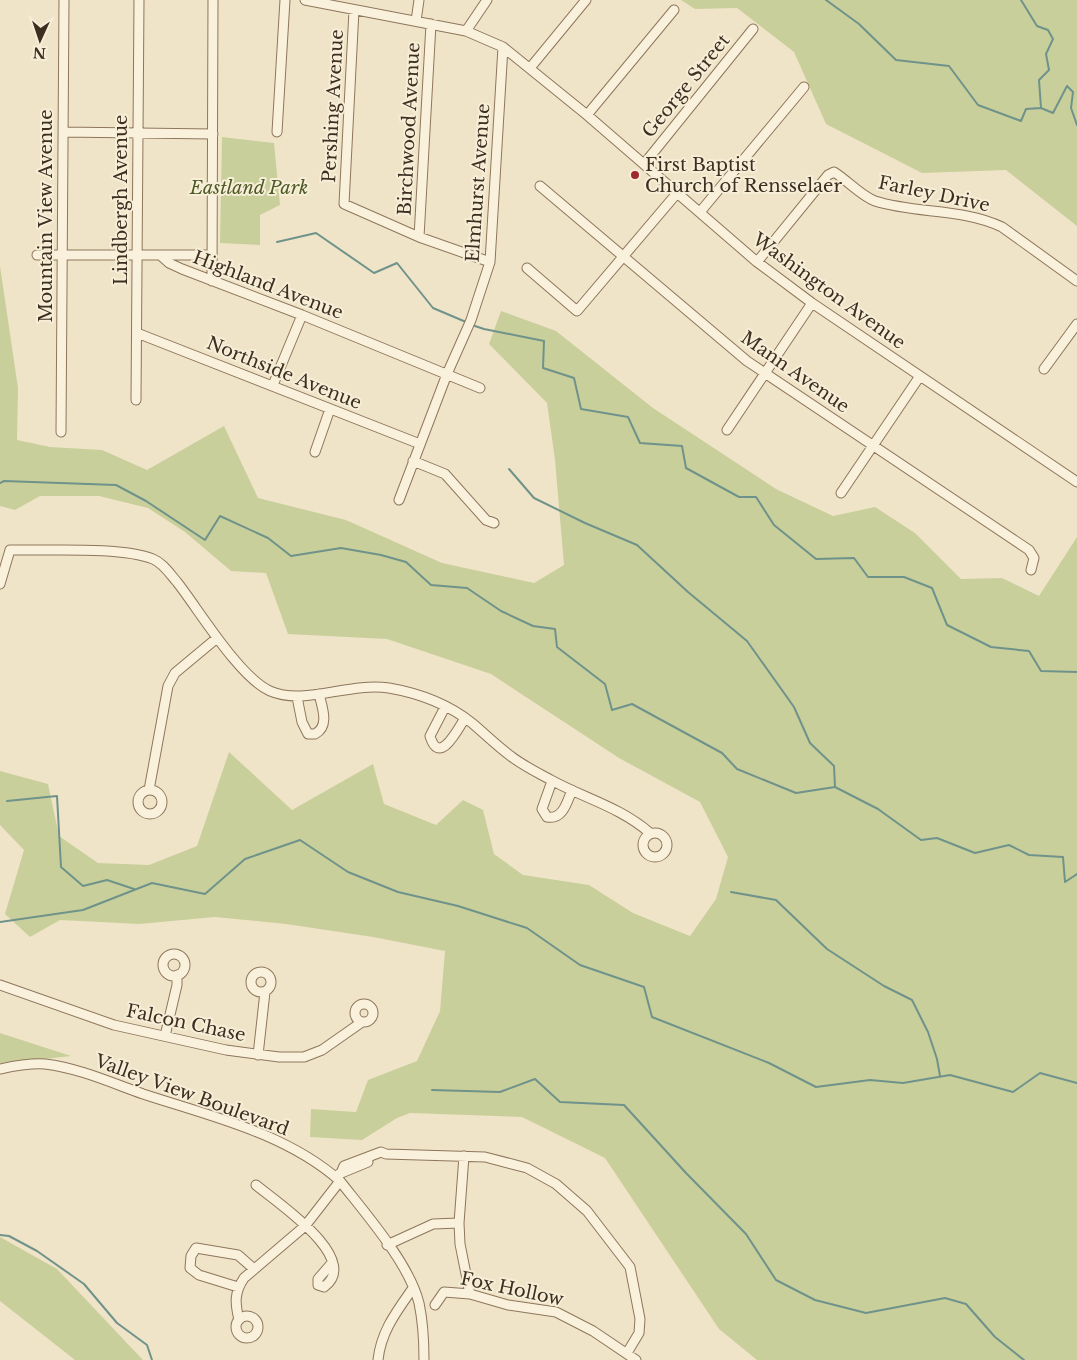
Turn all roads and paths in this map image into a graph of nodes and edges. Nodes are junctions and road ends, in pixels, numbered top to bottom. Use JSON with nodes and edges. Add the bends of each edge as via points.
{"nodes":[{"id":1,"x":64,"y":0,"type":"edge"},
{"id":2,"x":139,"y":0,"type":"edge"},
{"id":3,"x":213,"y":0,"type":"edge"},
{"id":4,"x":286,"y":0,"type":"edge"},
{"id":5,"x":305,"y":0,"type":"edge"},
{"id":6,"x":419,"y":0,"type":"edge"},
{"id":7,"x":487,"y":0,"type":"edge"},
{"id":8,"x":586,"y":0,"type":"edge"},
{"id":9,"x":342,"y":3,"type":"edge"},
{"id":10,"x":354,"y":10,"type":"junction"},
{"id":11,"x":674,"y":10,"type":"dead end"},
{"id":12,"x":416,"y":21,"type":"junction"},
{"id":13,"x":431,"y":24,"type":"junction"},
{"id":14,"x":753,"y":29,"type":"dead end"},
{"id":15,"x":466,"y":31,"type":"junction"},
{"id":16,"x":503,"y":47,"type":"junction"},
{"id":17,"x":530,"y":68,"type":"junction"},
{"id":18,"x":804,"y":87,"type":"dead end"},
{"id":19,"x":587,"y":115,"type":"junction"},
{"id":20,"x":63,"y":132,"type":"junction"},
{"id":21,"x":277,"y":132,"type":"dead end"},
{"id":22,"x":138,"y":134,"type":"junction"},
{"id":23,"x":213,"y":134,"type":"junction"},
{"id":24,"x":644,"y":164,"type":"junction"},
{"id":25,"x":540,"y":186,"type":"dead end"},
{"id":26,"x":678,"y":192,"type":"junction"},
{"id":27,"x":700,"y":212,"type":"junction"},
{"id":28,"x":419,"y":237,"type":"junction"},
{"id":29,"x":37,"y":255,"type":"dead end"},
{"id":30,"x":62,"y":255,"type":"junction"},
{"id":31,"x":160,"y":255,"type":"junction"},
{"id":32,"x":137,"y":256,"type":"junction"},
{"id":33,"x":212,"y":256,"type":"junction"},
{"id":34,"x":623,"y":256,"type":"junction"},
{"id":35,"x":490,"y":262,"type":"junction"},
{"id":36,"x":757,"y":262,"type":"junction"},
{"id":37,"x":528,"y":268,"type":"dead end"},
{"id":38,"x":212,"y":281,"type":"junction"},
{"id":39,"x":1077,"y":281,"type":"edge"},
{"id":40,"x":812,"y":304,"type":"junction"},
{"id":41,"x":302,"y":315,"type":"junction"},
{"id":42,"x":1077,"y":324,"type":"edge"},
{"id":43,"x":137,"y":333,"type":"junction"},
{"id":44,"x":1044,"y":369,"type":"dead end"},
{"id":45,"x":447,"y":374,"type":"junction"},
{"id":46,"x":766,"y":374,"type":"junction"},
{"id":47,"x":920,"y":376,"type":"junction"},
{"id":48,"x":273,"y":385,"type":"junction"},
{"id":49,"x":480,"y":388,"type":"dead end"},
{"id":50,"x":136,"y":400,"type":"dead end"},
{"id":51,"x":330,"y":409,"type":"junction"},
{"id":52,"x":727,"y":430,"type":"dead end"},
{"id":53,"x":61,"y":432,"type":"dead end"},
{"id":54,"x":420,"y":444,"type":"junction"},
{"id":55,"x":873,"y":446,"type":"junction"},
{"id":56,"x":314,"y":452,"type":"dead end"},
{"id":57,"x":413,"y":461,"type":"junction"},
{"id":58,"x":1077,"y":482,"type":"edge"},
{"id":59,"x":842,"y":493,"type":"dead end"},
{"id":60,"x":398,"y":500,"type":"dead end"},
{"id":61,"x":494,"y":524,"type":"dead end"},
{"id":62,"x":1030,"y":570,"type":"dead end"},
{"id":63,"x":0,"y":584,"type":"edge"},
{"id":64,"x":217,"y":638,"type":"junction"},
{"id":65,"x":319,"y":694,"type":"junction"},
{"id":66,"x":297,"y":697,"type":"junction"},
{"id":67,"x":445,"y":707,"type":"junction"},
{"id":68,"x":465,"y":718,"type":"junction"},
{"id":69,"x":552,"y":781,"type":"junction"},
{"id":70,"x":149,"y":790,"type":"dead end"},
{"id":71,"x":572,"y":790,"type":"junction"},
{"id":72,"x":650,"y":833,"type":"dead end"},
{"id":73,"x":177,"y":975,"type":"dead end"},
{"id":74,"x":0,"y":985,"type":"edge"},
{"id":75,"x":265,"y":992,"type":"dead end"},
{"id":76,"x":362,"y":1022,"type":"dead end"},
{"id":77,"x":165,"y":1036,"type":"junction"},
{"id":78,"x":258,"y":1055,"type":"junction"},
{"id":79,"x":0,"y":1069,"type":"edge"},
{"id":80,"x":464,"y":1156,"type":"junction"},
{"id":81,"x":338,"y":1177,"type":"junction"},
{"id":82,"x":256,"y":1185,"type":"dead end"},
{"id":83,"x":459,"y":1223,"type":"junction"},
{"id":84,"x":305,"y":1226,"type":"junction"},
{"id":85,"x":387,"y":1245,"type":"junction"},
{"id":86,"x":331,"y":1264,"type":"dead end"},
{"id":87,"x":254,"y":1269,"type":"junction"},
{"id":88,"x":238,"y":1287,"type":"junction"},
{"id":89,"x":413,"y":1288,"type":"junction"},
{"id":90,"x":470,"y":1294,"type":"junction"},
{"id":91,"x":435,"y":1305,"type":"dead end"},
{"id":92,"x":239,"y":1320,"type":"dead end"},
{"id":93,"x":627,"y":1353,"type":"junction"},
{"id":94,"x":378,"y":1360,"type":"edge"},
{"id":95,"x":424,"y":1360,"type":"edge"},
{"id":96,"x":636,"y":1360,"type":"edge"}],
"edges":[{"from":1,"to":20,"type":"street","name":"Mountain View Avenue"},
{"from":2,"to":22,"type":"street","name":"Lindbergh Avenue"},
{"from":3,"to":23,"type":"street"},
{"from":4,"to":21,"type":"street"},
{"from":5,"to":9,"type":"street","name":"Washington Avenue"},
{"from":6,"to":12,"type":"street"},
{"from":7,"to":15,"type":"street"},
{"from":8,"to":17,"type":"street"},
{"from":9,"to":10,"type":"street","name":"Washington Avenue"},
{"from":10,"to":12,"type":"street","name":"Washington Avenue"},
{"from":10,"to":28,"type":"street","name":"Pershing Avenue","via":[[344,204]]},
{"from":11,"to":19,"type":"street"},
{"from":12,"to":13,"type":"street","name":"Washington Avenue"},
{"from":13,"to":15,"type":"street","name":"Washington Avenue"},
{"from":13,"to":28,"type":"street","name":"Birchwood Avenue"},
{"from":14,"to":24,"type":"street","name":"George Street"},
{"from":15,"to":16,"type":"street","name":"Washington Avenue"},
{"from":16,"to":17,"type":"street","name":"Washington Avenue"},
{"from":16,"to":35,"type":"street","name":"Elmhurst Avenue"},
{"from":17,"to":19,"type":"street","name":"Washington Avenue"},
{"from":18,"to":27,"type":"street"},
{"from":19,"to":24,"type":"street","name":"Washington Avenue"},
{"from":20,"to":22,"type":"street"},
{"from":20,"to":30,"type":"street","name":"Mountain View Avenue"},
{"from":22,"to":23,"type":"street"},
{"from":22,"to":32,"type":"street","name":"Lindbergh Avenue"},
{"from":23,"to":33,"type":"street"},
{"from":24,"to":26,"type":"street","name":"Washington Avenue"},
{"from":25,"to":34,"type":"street","name":"Mann Avenue"},
{"from":26,"to":27,"type":"street","name":"Washington Avenue"},
{"from":26,"to":34,"type":"street"},
{"from":27,"to":36,"type":"street","name":"Washington Avenue"},
{"from":28,"to":35,"type":"street"},
{"from":29,"to":30,"type":"street"},
{"from":30,"to":32,"type":"street"},
{"from":30,"to":53,"type":"street","name":"Mountain View Avenue"},
{"from":31,"to":32,"type":"street"},
{"from":31,"to":33,"type":"street"},
{"from":31,"to":38,"type":"street","name":"Highland Avenue","via":[[169,263]]},
{"from":32,"to":43,"type":"street","name":"Lindbergh Avenue"},
{"from":33,"to":38,"type":"street"},
{"from":34,"to":37,"type":"street","via":[[577,310]]},
{"from":34,"to":46,"type":"street","name":"Mann Avenue"},
{"from":35,"to":45,"type":"street","name":"Elmhurst Avenue","via":[[471,320]]},
{"from":36,"to":39,"type":"street","name":"Farley Drive","via":[[828,175],[834,172],[873,200],[918,210],[977,216],[989,221]]},
{"from":36,"to":40,"type":"street","name":"Washington Avenue"},
{"from":38,"to":41,"type":"street","name":"Highland Avenue"},
{"from":40,"to":46,"type":"street"},
{"from":40,"to":47,"type":"street","name":"Washington Avenue"},
{"from":41,"to":45,"type":"street","name":"Highland Avenue"},
{"from":41,"to":48,"type":"street"},
{"from":42,"to":44,"type":"street"},
{"from":43,"to":48,"type":"street","name":"Northside Avenue"},
{"from":43,"to":50,"type":"street","name":"Lindbergh Avenue"},
{"from":45,"to":49,"type":"street","name":"Highland Avenue"},
{"from":45,"to":54,"type":"street","name":"Elmhurst Avenue"},
{"from":46,"to":52,"type":"street"},
{"from":46,"to":55,"type":"street","name":"Mann Avenue"},
{"from":47,"to":55,"type":"street"},
{"from":47,"to":58,"type":"street","name":"Washington Avenue"},
{"from":48,"to":51,"type":"street","name":"Northside Avenue"},
{"from":51,"to":54,"type":"street","name":"Northside Avenue"},
{"from":51,"to":56,"type":"street"},
{"from":54,"to":57,"type":"street","name":"Elmhurst Avenue"},
{"from":55,"to":59,"type":"street"},
{"from":55,"to":62,"type":"street","name":"Mann Avenue","via":[[1029,550],[1034,558]]},
{"from":57,"to":60,"type":"street","name":"Elmhurst Avenue"},
{"from":57,"to":61,"type":"street","via":[[445,474],[486,520]]},
{"from":63,"to":64,"type":"street","via":[[10,550],[124,553],[154,560],[164,567],[193,602]]},
{"from":64,"to":66,"type":"street","via":[[254,681],[274,692]]},
{"from":64,"to":70,"type":"street","via":[[175,673],[168,686]]},
{"from":65,"to":66,"type":"street"},
{"from":65,"to":66,"type":"street","via":[[324,726],[315,734],[308,734],[304,729]]},
{"from":65,"to":67,"type":"street","via":[[364,686],[385,688],[424,696]]},
{"from":67,"to":68,"type":"street"},
{"from":67,"to":68,"type":"street","via":[[430,736],[432,744],[440,748],[448,745]]},
{"from":68,"to":69,"type":"street","via":[[513,758]]},
{"from":69,"to":71,"type":"street"},
{"from":69,"to":71,"type":"street","via":[[542,809],[547,817],[555,818],[561,814]]},
{"from":71,"to":72,"type":"street","via":[[623,812]]},
{"from":73,"to":77,"type":"street"},
{"from":74,"to":77,"type":"street","name":"Falcon Chase","via":[[114,1025]]},
{"from":75,"to":78,"type":"street"},
{"from":76,"to":78,"type":"street","name":"Falcon Chase","via":[[322,1050],[304,1056]]},
{"from":77,"to":78,"type":"street","name":"Falcon Chase"},
{"from":79,"to":81,"type":"street","name":"Valley View Boulevard","via":[[44,1064],[77,1072],[264,1135]]},
{"from":80,"to":81,"type":"street","via":[[386,1154]]},
{"from":80,"to":83,"type":"street"},
{"from":80,"to":93,"type":"street","via":[[485,1157],[527,1168],[556,1184],[587,1211],[630,1267],[640,1319],[639,1333]]},
{"from":81,"to":84,"type":"street"},
{"from":81,"to":85,"type":"street","name":"Valley View Boulevard"},
{"from":82,"to":84,"type":"street"},
{"from":83,"to":85,"type":"street","via":[[433,1224]]},
{"from":83,"to":90,"type":"street"},
{"from":84,"to":86,"type":"street","via":[[328,1249],[332,1255]]},
{"from":84,"to":87,"type":"street"},
{"from":85,"to":89,"type":"street","name":"Valley View Boulevard"},
{"from":87,"to":88,"type":"street"},
{"from":87,"to":88,"type":"street","via":[[238,1255],[196,1248],[190,1268],[199,1275]]},
{"from":88,"to":92,"type":"street","via":[[234,1302]]},
{"from":89,"to":94,"type":"street","via":[[387,1326]]},
{"from":89,"to":95,"type":"street","name":"Valley View Boulevard","via":[[419,1302]]},
{"from":90,"to":91,"type":"street","name":"Fox Hollow","via":[[444,1292]]},
{"from":90,"to":93,"type":"street","name":"Fox Hollow","via":[[508,1305],[556,1312],[593,1330]]},
{"from":93,"to":96,"type":"street","name":"Fox Hollow"}]}
